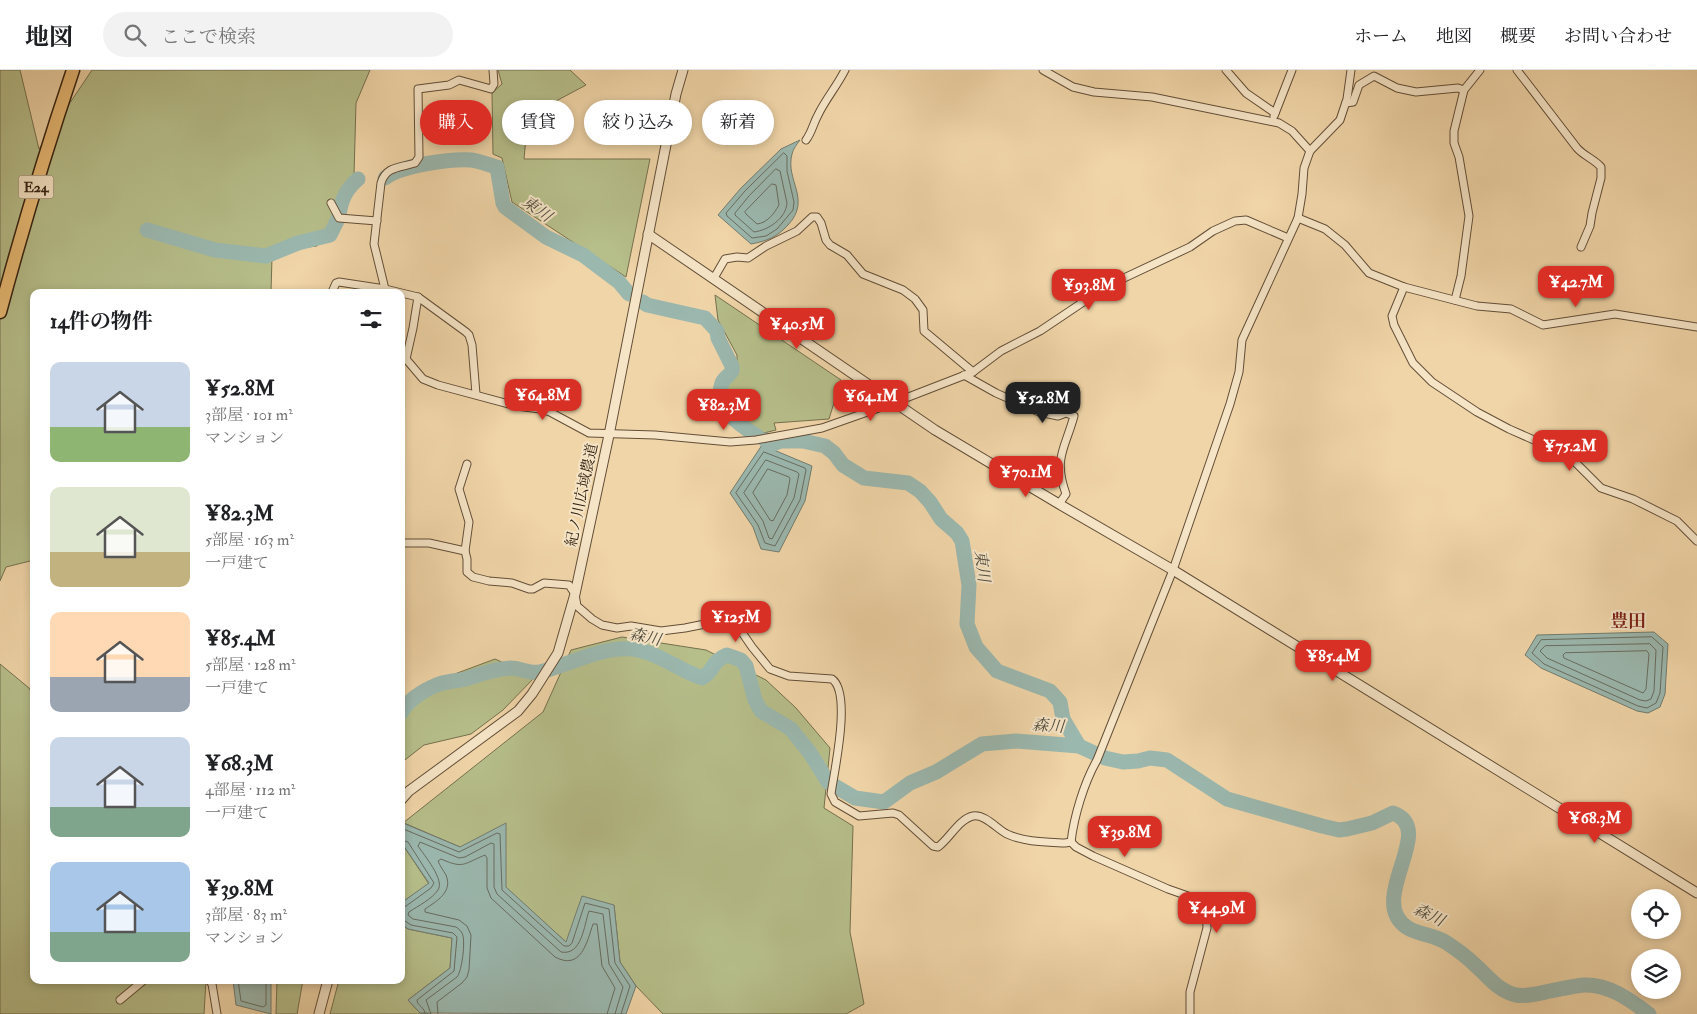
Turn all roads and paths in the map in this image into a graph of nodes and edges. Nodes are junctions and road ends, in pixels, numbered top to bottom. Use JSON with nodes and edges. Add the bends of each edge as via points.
{"nodes":[{"id":1,"x":73,"y":70,"type":"edge"},
{"id":2,"x":492,"y":70,"type":"edge"},
{"id":3,"x":683,"y":70,"type":"edge"},
{"id":4,"x":845,"y":70,"type":"edge"},
{"id":5,"x":1043,"y":70,"type":"edge"},
{"id":6,"x":1226,"y":70,"type":"edge"},
{"id":7,"x":1292,"y":70,"type":"edge"},
{"id":8,"x":1351,"y":70,"type":"edge"},
{"id":9,"x":1480,"y":70,"type":"edge"},
{"id":10,"x":1517,"y":70,"type":"edge"},
{"id":11,"x":1464,"y":90,"type":"junction"},
{"id":12,"x":1346,"y":103,"type":"junction"},
{"id":13,"x":1275,"y":112,"type":"junction"},
{"id":14,"x":1273,"y":122,"type":"junction"},
{"id":15,"x":806,"y":140,"type":"dead end"},
{"id":16,"x":1310,"y":151,"type":"junction"},
{"id":17,"x":331,"y":203,"type":"dead end"},
{"id":18,"x":1298,"y":218,"type":"junction"},
{"id":19,"x":377,"y":221,"type":"junction"},
{"id":20,"x":648,"y":234,"type":"junction"},
{"id":21,"x":1288,"y":238,"type":"junction"},
{"id":22,"x":1581,"y":247,"type":"dead end"},
{"id":23,"x":714,"y":278,"type":"junction"},
{"id":24,"x":1404,"y":287,"type":"junction"},
{"id":25,"x":334,"y":289,"type":"edge"},
{"id":26,"x":384,"y":289,"type":"joint"},
{"id":27,"x":405,"y":294,"type":"edge"},
{"id":28,"x":418,"y":297,"type":"junction"},
{"id":29,"x":1455,"y":300,"type":"junction"},
{"id":30,"x":0,"y":312,"type":"edge"},
{"id":31,"x":1697,"y":327,"type":"edge"},
{"id":32,"x":405,"y":356,"type":"edge"},
{"id":33,"x":405,"y":360,"type":"edge"},
{"id":34,"x":972,"y":372,"type":"junction"},
{"id":35,"x":964,"y":375,"type":"junction"},
{"id":36,"x":476,"y":394,"type":"junction"},
{"id":37,"x":894,"y":403,"type":"junction"},
{"id":38,"x":609,"y":435,"type":"junction"},
{"id":39,"x":467,"y":464,"type":"dead end"},
{"id":40,"x":1059,"y":504,"type":"junction"},
{"id":41,"x":1697,"y":541,"type":"edge"},
{"id":42,"x":405,"y":543,"type":"edge"},
{"id":43,"x":465,"y":550,"type":"junction"},
{"id":44,"x":1173,"y":570,"type":"junction"},
{"id":45,"x":575,"y":594,"type":"junction"},
{"id":46,"x":405,"y":796,"type":"edge"},
{"id":47,"x":1071,"y":842,"type":"junction"},
{"id":48,"x":1697,"y":893,"type":"edge"},
{"id":49,"x":139,"y":984,"type":"edge"},
{"id":50,"x":212,"y":984,"type":"edge"},
{"id":51,"x":327,"y":984,"type":"edge"},
{"id":52,"x":120,"y":1000,"type":"dead end"},
{"id":53,"x":217,"y":1014,"type":"edge"},
{"id":54,"x":319,"y":1014,"type":"edge"},
{"id":55,"x":1190,"y":1014,"type":"edge"}],
"edges":[{"from":1,"to":30,"type":"highway","number":"E24"},
{"from":2,"to":19,"type":"street","via":[[494,84],[491,88],[459,80],[418,90],[419,157],[415,163],[388,170],[383,176]]},
{"from":3,"to":20,"type":"street","name":"紀ノ川広域農道"},
{"from":4,"to":15,"type":"street"},
{"from":5,"to":14,"type":"street","via":[[1073,87],[1094,92],[1152,97]]},
{"from":6,"to":13,"type":"street","via":[[1246,93]]},
{"from":7,"to":13,"type":"street"},
{"from":8,"to":12,"type":"street"},
{"from":9,"to":11,"type":"street"},
{"from":10,"to":22,"type":"street","via":[[1577,148],[1601,167],[1590,226]]},
{"from":11,"to":12,"type":"street","via":[[1416,92],[1397,88],[1374,76],[1359,85],[1353,102]]},
{"from":11,"to":29,"type":"street","via":[[1454,143],[1469,216],[1462,276]]},
{"from":12,"to":16,"type":"street","via":[[1340,120]]},
{"from":13,"to":14,"type":"street"},
{"from":14,"to":16,"type":"street","via":[[1292,131]]},
{"from":16,"to":18,"type":"street","via":[[1304,168]]},
{"from":17,"to":19,"type":"street","via":[[339,218]]},
{"from":18,"to":21,"type":"street"},
{"from":18,"to":24,"type":"street","via":[[1324,229],[1345,245],[1369,273]]},
{"from":19,"to":26,"type":"street","via":[[374,244]]},
{"from":20,"to":23,"type":"street"},
{"from":20,"to":38,"type":"street","name":"紀ノ川広域農道"},
{"from":21,"to":34,"type":"street","via":[[1246,220],[1235,221],[1212,231],[1190,247],[1107,286]]},
{"from":21,"to":44,"type":"street","via":[[1242,340],[1239,372],[1230,404]]},
{"from":23,"to":34,"type":"street","via":[[725,259],[748,258],[797,230],[812,217],[816,218],[830,245],[847,255],[863,274],[903,290],[915,299],[923,310],[924,331]]},
{"from":23,"to":37,"type":"street"},
{"from":24,"to":29,"type":"street"},
{"from":24,"to":41,"type":"street","via":[[1392,316],[1394,325],[1413,363],[1432,382],[1477,412],[1568,455],[1601,488],[1634,499],[1677,521]]},
{"from":25,"to":26,"type":"street","via":[[340,282]]},
{"from":27,"to":28,"type":"street"},
{"from":28,"to":32,"type":"street","via":[[414,328]]},
{"from":28,"to":36,"type":"street","via":[[469,335]]},
{"from":29,"to":31,"type":"street","via":[[1511,309],[1543,324],[1615,314]]},
{"from":33,"to":36,"type":"street","via":[[423,378]]},
{"from":34,"to":35,"type":"street"},
{"from":35,"to":37,"type":"street"},
{"from":35,"to":40,"type":"street","via":[[1040,412],[1074,416],[1061,453],[1061,478],[1066,494]]},
{"from":36,"to":38,"type":"street","via":[[516,406],[540,409],[589,433]]},
{"from":37,"to":38,"type":"street","via":[[822,428],[756,440],[730,442],[655,435]]},
{"from":37,"to":40,"type":"street"},
{"from":38,"to":45,"type":"street","name":"紀ノ川広域農道"},
{"from":39,"to":43,"type":"street","via":[[459,489],[469,522]]},
{"from":40,"to":44,"type":"street"},
{"from":42,"to":43,"type":"street","via":[[429,543]]},
{"from":43,"to":45,"type":"street","via":[[467,572],[473,577],[533,589],[544,583],[570,585]]},
{"from":44,"to":47,"type":"street","via":[[1090,772],[1072,828]]},
{"from":44,"to":48,"type":"street"},
{"from":45,"to":46,"type":"street","name":"紀ノ川広域農道","via":[[558,653],[518,711]]},
{"from":45,"to":47,"type":"street","via":[[581,610],[611,628],[632,626],[674,630],[720,622],[741,631],[770,669],[789,676],[832,679],[841,698],[841,707],[840,737],[830,794],[835,802],[859,816],[899,815],[938,847],[965,820],[974,816],[980,816],[1014,837],[1065,844]]},
{"from":47,"to":55,"type":"street","via":[[1102,860],[1188,896],[1206,908],[1207,928],[1190,992]]},
{"from":49,"to":52,"type":"street"},
{"from":50,"to":53,"type":"street"},
{"from":51,"to":54,"type":"street"}]}
